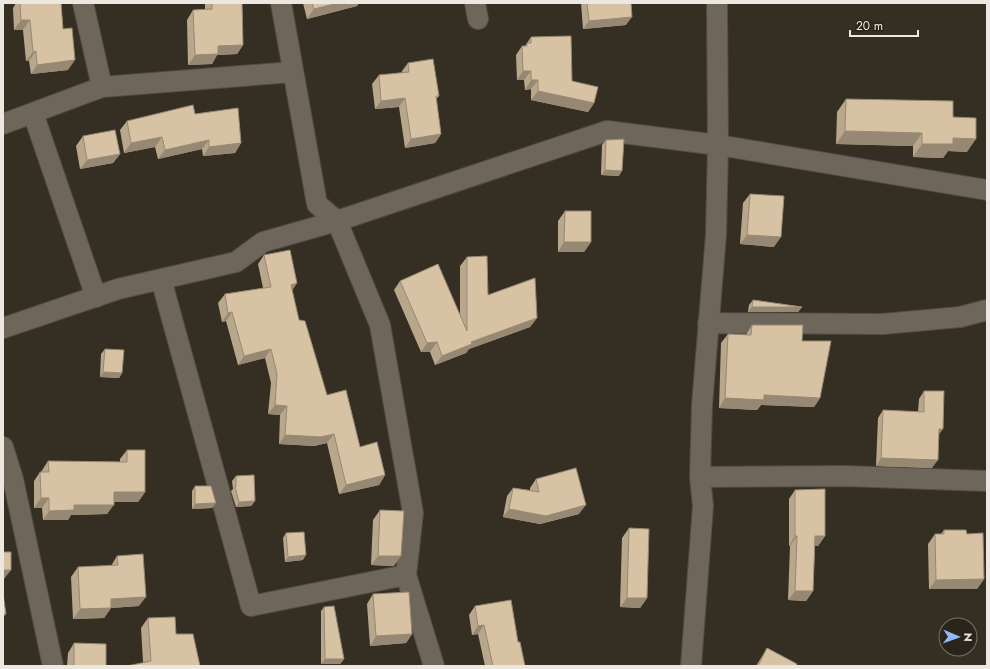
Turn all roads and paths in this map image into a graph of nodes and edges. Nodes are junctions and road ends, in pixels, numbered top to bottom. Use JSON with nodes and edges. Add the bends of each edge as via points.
{"nodes":[{"id":1,"x":83,"y":3,"type":"edge"},
{"id":2,"x":281,"y":3,"type":"edge"},
{"id":3,"x":717,"y":3,"type":"edge"},
{"id":4,"x":293,"y":72,"type":"junction"},
{"id":5,"x":102,"y":88,"type":"junction"},
{"id":6,"x":33,"y":113,"type":"junction"},
{"id":7,"x":3,"y":124,"type":"edge"},
{"id":8,"x":718,"y":144,"type":"junction"},
{"id":9,"x":987,"y":190,"type":"edge"},
{"id":10,"x":337,"y":221,"type":"junction"},
{"id":11,"x":161,"y":279,"type":"junction"},
{"id":12,"x":96,"y":297,"type":"junction"},
{"id":13,"x":987,"y":310,"type":"edge"},
{"id":14,"x":708,"y":324,"type":"junction"},
{"id":15,"x":3,"y":328,"type":"edge"},
{"id":16,"x":3,"y":447,"type":"edge"},
{"id":17,"x":700,"y":477,"type":"junction"},
{"id":18,"x":987,"y":481,"type":"edge"},
{"id":19,"x":406,"y":575,"type":"junction"},
{"id":20,"x":53,"y":666,"type":"edge"},
{"id":21,"x":434,"y":666,"type":"edge"},
{"id":22,"x":691,"y":666,"type":"edge"}],
"edges":[{"from":1,"to":5,"type":"street"},
{"from":2,"to":4,"type":"street"},
{"from":3,"to":8,"type":"street"},
{"from":4,"to":5,"type":"street"},
{"from":4,"to":10,"type":"street","via":[[317,204]]},
{"from":5,"to":6,"type":"street"},
{"from":6,"to":7,"type":"street"},
{"from":6,"to":12,"type":"street"},
{"from":8,"to":9,"type":"street"},
{"from":8,"to":10,"type":"street","via":[[607,131]]},
{"from":8,"to":14,"type":"street","via":[[716,235]]},
{"from":10,"to":11,"type":"street","via":[[262,242],[236,262]]},
{"from":10,"to":19,"type":"street","via":[[380,325],[414,513]]},
{"from":11,"to":12,"type":"street"},
{"from":11,"to":19,"type":"street","via":[[251,606]]},
{"from":12,"to":15,"type":"street"},
{"from":13,"to":14,"type":"street","via":[[960,317],[883,324]]},
{"from":14,"to":17,"type":"street"},
{"from":16,"to":20,"type":"street","via":[[13,478]]},
{"from":17,"to":18,"type":"street","via":[[844,476]]},
{"from":17,"to":22,"type":"street","via":[[703,506]]},
{"from":19,"to":21,"type":"street"}]}
